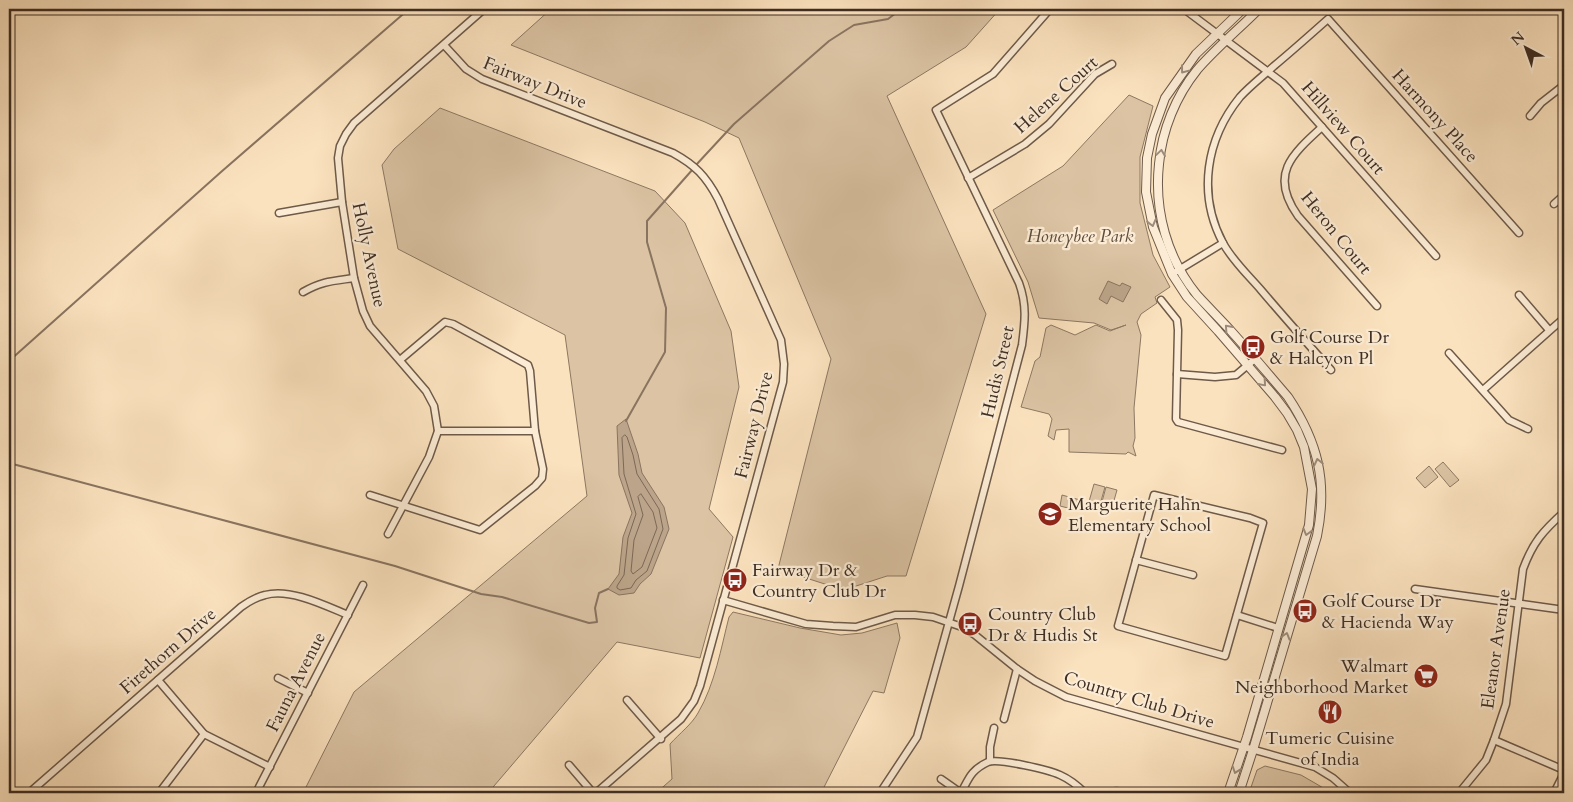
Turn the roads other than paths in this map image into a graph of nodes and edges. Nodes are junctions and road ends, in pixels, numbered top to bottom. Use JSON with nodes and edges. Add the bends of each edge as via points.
{"nodes":[{"id":1,"x":484,"y":9,"type":"edge"},
{"id":2,"x":1050,"y":9,"type":"edge"},
{"id":3,"x":1184,"y":9,"type":"edge"},
{"id":4,"x":1243,"y":9,"type":"edge"},
{"id":5,"x":1259,"y":9,"type":"edge"},
{"id":6,"x":1217,"y":33,"type":"junction"},
{"id":7,"x":1226,"y":41,"type":"junction"},
{"id":8,"x":444,"y":45,"type":"junction"},
{"id":9,"x":1112,"y":64,"type":"dead end"},
{"id":10,"x":1268,"y":71,"type":"junction"},
{"id":11,"x":1564,"y":85,"type":"edge"},
{"id":12,"x":1530,"y":116,"type":"dead end"},
{"id":13,"x":1322,"y":127,"type":"junction"},
{"id":14,"x":968,"y":178,"type":"junction"},
{"id":15,"x":1564,"y":195,"type":"edge"},
{"id":16,"x":342,"y":202,"type":"junction"},
{"id":17,"x":1554,"y":204,"type":"dead end"},
{"id":18,"x":279,"y":213,"type":"dead end"},
{"id":19,"x":1519,"y":233,"type":"dead end"},
{"id":20,"x":1223,"y":243,"type":"junction"},
{"id":21,"x":1436,"y":256,"type":"dead end"},
{"id":22,"x":1180,"y":269,"type":"junction"},
{"id":23,"x":1172,"y":274,"type":"junction"},
{"id":24,"x":354,"y":278,"type":"junction"},
{"id":25,"x":303,"y":292,"type":"dead end"},
{"id":26,"x":1519,"y":295,"type":"dead end"},
{"id":27,"x":1161,"y":300,"type":"dead end"},
{"id":28,"x":1377,"y":306,"type":"dead end"},
{"id":29,"x":1564,"y":318,"type":"edge"},
{"id":30,"x":1549,"y":330,"type":"junction"},
{"id":31,"x":1449,"y":353,"type":"dead end"},
{"id":32,"x":400,"y":360,"type":"junction"},
{"id":33,"x":1255,"y":360,"type":"junction"},
{"id":34,"x":1248,"y":366,"type":"junction"},
{"id":35,"x":1331,"y":370,"type":"dead end"},
{"id":36,"x":1177,"y":374,"type":"junction"},
{"id":37,"x":1483,"y":390,"type":"junction"},
{"id":38,"x":1528,"y":429,"type":"dead end"},
{"id":39,"x":438,"y":430,"type":"junction"},
{"id":40,"x":535,"y":430,"type":"junction"},
{"id":41,"x":1282,"y":450,"type":"dead end"},
{"id":42,"x":370,"y":495,"type":"dead end"},
{"id":43,"x":404,"y":506,"type":"junction"},
{"id":44,"x":1564,"y":512,"type":"edge"},
{"id":45,"x":388,"y":534,"type":"dead end"},
{"id":46,"x":1136,"y":560,"type":"junction"},
{"id":47,"x":1193,"y":576,"type":"dead end"},
{"id":48,"x":363,"y":585,"type":"dead end"},
{"id":49,"x":1415,"y":589,"type":"dead end"},
{"id":50,"x":722,"y":600,"type":"junction"},
{"id":51,"x":1518,"y":604,"type":"junction"},
{"id":52,"x":1564,"y":610,"type":"edge"},
{"id":53,"x":348,"y":615,"type":"junction"},
{"id":54,"x":1237,"y":615,"type":"junction"},
{"id":55,"x":949,"y":623,"type":"junction"},
{"id":56,"x":1278,"y":628,"type":"junction"},
{"id":57,"x":1017,"y":669,"type":"junction"},
{"id":58,"x":278,"y":678,"type":"dead end"},
{"id":59,"x":158,"y":680,"type":"junction"},
{"id":60,"x":308,"y":693,"type":"junction"},
{"id":61,"x":627,"y":700,"type":"dead end"},
{"id":62,"x":1004,"y":719,"type":"dead end"},
{"id":63,"x":994,"y":728,"type":"dead end"},
{"id":64,"x":204,"y":734,"type":"junction"},
{"id":65,"x":660,"y":738,"type":"junction"},
{"id":66,"x":1494,"y":740,"type":"junction"},
{"id":67,"x":1244,"y":747,"type":"junction"},
{"id":68,"x":1253,"y":750,"type":"junction"},
{"id":69,"x":990,"y":761,"type":"junction"},
{"id":70,"x":569,"y":765,"type":"dead end"},
{"id":71,"x":270,"y":767,"type":"junction"},
{"id":72,"x":1564,"y":771,"type":"edge"},
{"id":73,"x":941,"y":779,"type":"dead end"},
{"id":74,"x":29,"y":793,"type":"edge"},
{"id":75,"x":159,"y":793,"type":"edge"},
{"id":76,"x":256,"y":793,"type":"edge"},
{"id":77,"x":595,"y":793,"type":"edge"},
{"id":78,"x":880,"y":793,"type":"edge"},
{"id":79,"x":961,"y":793,"type":"edge"},
{"id":80,"x":1085,"y":793,"type":"edge"},
{"id":81,"x":1106,"y":793,"type":"edge"},
{"id":82,"x":1129,"y":793,"type":"edge"},
{"id":83,"x":1228,"y":793,"type":"edge"},
{"id":84,"x":1239,"y":793,"type":"edge"},
{"id":85,"x":1350,"y":793,"type":"edge"},
{"id":86,"x":1458,"y":793,"type":"edge"},
{"id":87,"x":1554,"y":793,"type":"edge"}],
"edges":[{"from":1,"to":8,"type":"street","name":"Holly Avenue"},
{"from":2,"to":14,"type":"street","name":"Hudis Street","via":[[993,74],[936,110]]},
{"from":3,"to":6,"type":"street","name":"Hillview Court"},
{"from":4,"to":6,"type":"street"},
{"from":5,"to":7,"type":"street"},
{"from":6,"to":7,"type":"street","name":"Hillview Court"},
{"from":6,"to":23,"type":"street","one_way":true,"via":[[1196,54],[1165,98],[1147,158],[1146,192],[1153,227]]},
{"from":7,"to":10,"type":"street","name":"Hillview Court"},
{"from":22,"to":7,"type":"street","one_way":true,"via":[[1160,216],[1157,184],[1160,150],[1177,102],[1196,72]]},
{"from":8,"to":16,"type":"street","name":"Holly Avenue","via":[[346,134],[338,158]]},
{"from":8,"to":50,"type":"street","name":"Fairway Drive","via":[[466,69],[482,79],[688,161],[700,171],[718,199],[781,340],[784,364],[783,382]]},
{"from":9,"to":14,"type":"street","name":"Helene Court","via":[[1095,74],[1038,134]]},
{"from":10,"to":13,"type":"street","name":"Hillview Court"},
{"from":10,"to":19,"type":"street","name":"Harmony Place","via":[[1328,19]]},
{"from":10,"to":20,"type":"street","via":[[1242,95],[1227,115],[1210,159],[1209,201]]},
{"from":11,"to":12,"type":"street"},
{"from":13,"to":21,"type":"street","name":"Hillview Court"},
{"from":13,"to":28,"type":"street","name":"Heron Court","via":[[1300,147],[1286,168],[1286,194],[1298,216]]},
{"from":14,"to":55,"type":"street","name":"Hudis Street","via":[[1019,283],[1025,317],[1022,345]]},
{"from":15,"to":17,"type":"street"},
{"from":16,"to":18,"type":"street"},
{"from":16,"to":24,"type":"street","name":"Holly Avenue"},
{"from":20,"to":22,"type":"street"},
{"from":20,"to":35,"type":"street"},
{"from":22,"to":23,"type":"street"},
{"from":33,"to":22,"type":"street","one_way":true,"via":[[1197,294]]},
{"from":23,"to":34,"type":"street","via":[[1187,297]]},
{"from":24,"to":25,"type":"street","via":[[325,281]]},
{"from":24,"to":32,"type":"street","name":"Holly Avenue","via":[[370,326]]},
{"from":26,"to":30,"type":"street"},
{"from":27,"to":36,"type":"street","via":[[1177,320]]},
{"from":29,"to":30,"type":"street"},
{"from":30,"to":37,"type":"street"},
{"from":31,"to":37,"type":"street"},
{"from":32,"to":39,"type":"street","name":"Holly Avenue","via":[[426,391],[434,406]]},
{"from":32,"to":40,"type":"street","via":[[439,326],[446,322],[453,324],[528,365]]},
{"from":33,"to":34,"type":"street"},
{"from":68,"to":33,"type":"street","one_way":true,"via":[[1317,536],[1322,500],[1320,470],[1307,429],[1288,397]]},
{"from":34,"to":36,"type":"street","via":[[1236,375]]},
{"from":34,"to":56,"type":"street","one_way":true,"via":[[1287,412],[1297,430],[1304,447],[1312,489],[1309,525]]},
{"from":36,"to":41,"type":"street","via":[[1178,422]]},
{"from":37,"to":38,"type":"street","via":[[1509,420]]},
{"from":39,"to":40,"type":"street"},
{"from":39,"to":43,"type":"street","name":"Holly Avenue","via":[[429,457]]},
{"from":40,"to":43,"type":"street","via":[[542,478],[480,530]]},
{"from":42,"to":43,"type":"street"},
{"from":43,"to":45,"type":"street","name":"Holly Avenue"},
{"from":44,"to":51,"type":"street","name":"Eleanor Avenue","via":[[1539,535],[1530,549],[1522,569]]},
{"from":46,"to":47,"type":"street"},
{"from":46,"to":54,"type":"street","via":[[1118,626],[1224,656]]},
{"from":46,"to":54,"type":"street","via":[[1154,495],[1263,524]]},
{"from":48,"to":53,"type":"street","name":"Fauna Avenue"},
{"from":49,"to":51,"type":"street"},
{"from":50,"to":55,"type":"street","name":"Country Club Drive","via":[[806,624],[856,627],[895,615],[924,616]]},
{"from":50,"to":65,"type":"street","name":"Fairway Drive","via":[[694,702]]},
{"from":51,"to":52,"type":"street"},
{"from":51,"to":66,"type":"street","name":"Eleanor Avenue","via":[[1506,704]]},
{"from":53,"to":59,"type":"street","name":"Firethorn Drive","via":[[292,594],[265,594],[241,607]]},
{"from":53,"to":60,"type":"street","name":"Fauna Avenue"},
{"from":54,"to":56,"type":"street"},
{"from":55,"to":57,"type":"street","name":"Country Club Drive","via":[[975,634]]},
{"from":55,"to":78,"type":"street","name":"Hudis Street","via":[[917,737]]},
{"from":56,"to":67,"type":"street"},
{"from":57,"to":62,"type":"street"},
{"from":57,"to":67,"type":"street","name":"Country Club Drive","via":[[1066,697]]},
{"from":58,"to":60,"type":"street"},
{"from":59,"to":64,"type":"street"},
{"from":59,"to":74,"type":"street","name":"Firethorn Drive"},
{"from":60,"to":71,"type":"street","name":"Fauna Avenue"},
{"from":61,"to":65,"type":"street"},
{"from":63,"to":69,"type":"street"},
{"from":64,"to":71,"type":"street"},
{"from":64,"to":75,"type":"street"},
{"from":65,"to":77,"type":"street","name":"Fairway Drive"},
{"from":66,"to":72,"type":"street"},
{"from":66,"to":86,"type":"street","name":"Eleanor Avenue","via":[[1486,760]]},
{"from":67,"to":68,"type":"street","name":"Country Club Drive"},
{"from":67,"to":83,"type":"street","one_way":true},
{"from":68,"to":84,"type":"street"},
{"from":68,"to":85,"type":"street","name":"Country Club Drive","via":[[1315,767]]},
{"from":69,"to":79,"type":"street","via":[[972,772]]},
{"from":69,"to":80,"type":"street","via":[[1012,762],[1059,774]]},
{"from":70,"to":77,"type":"street"},
{"from":71,"to":76,"type":"street","name":"Fauna Avenue"},
{"from":72,"to":87,"type":"street"},
{"from":73,"to":79,"type":"street"},
{"from":81,"to":82,"type":"street"}]}
